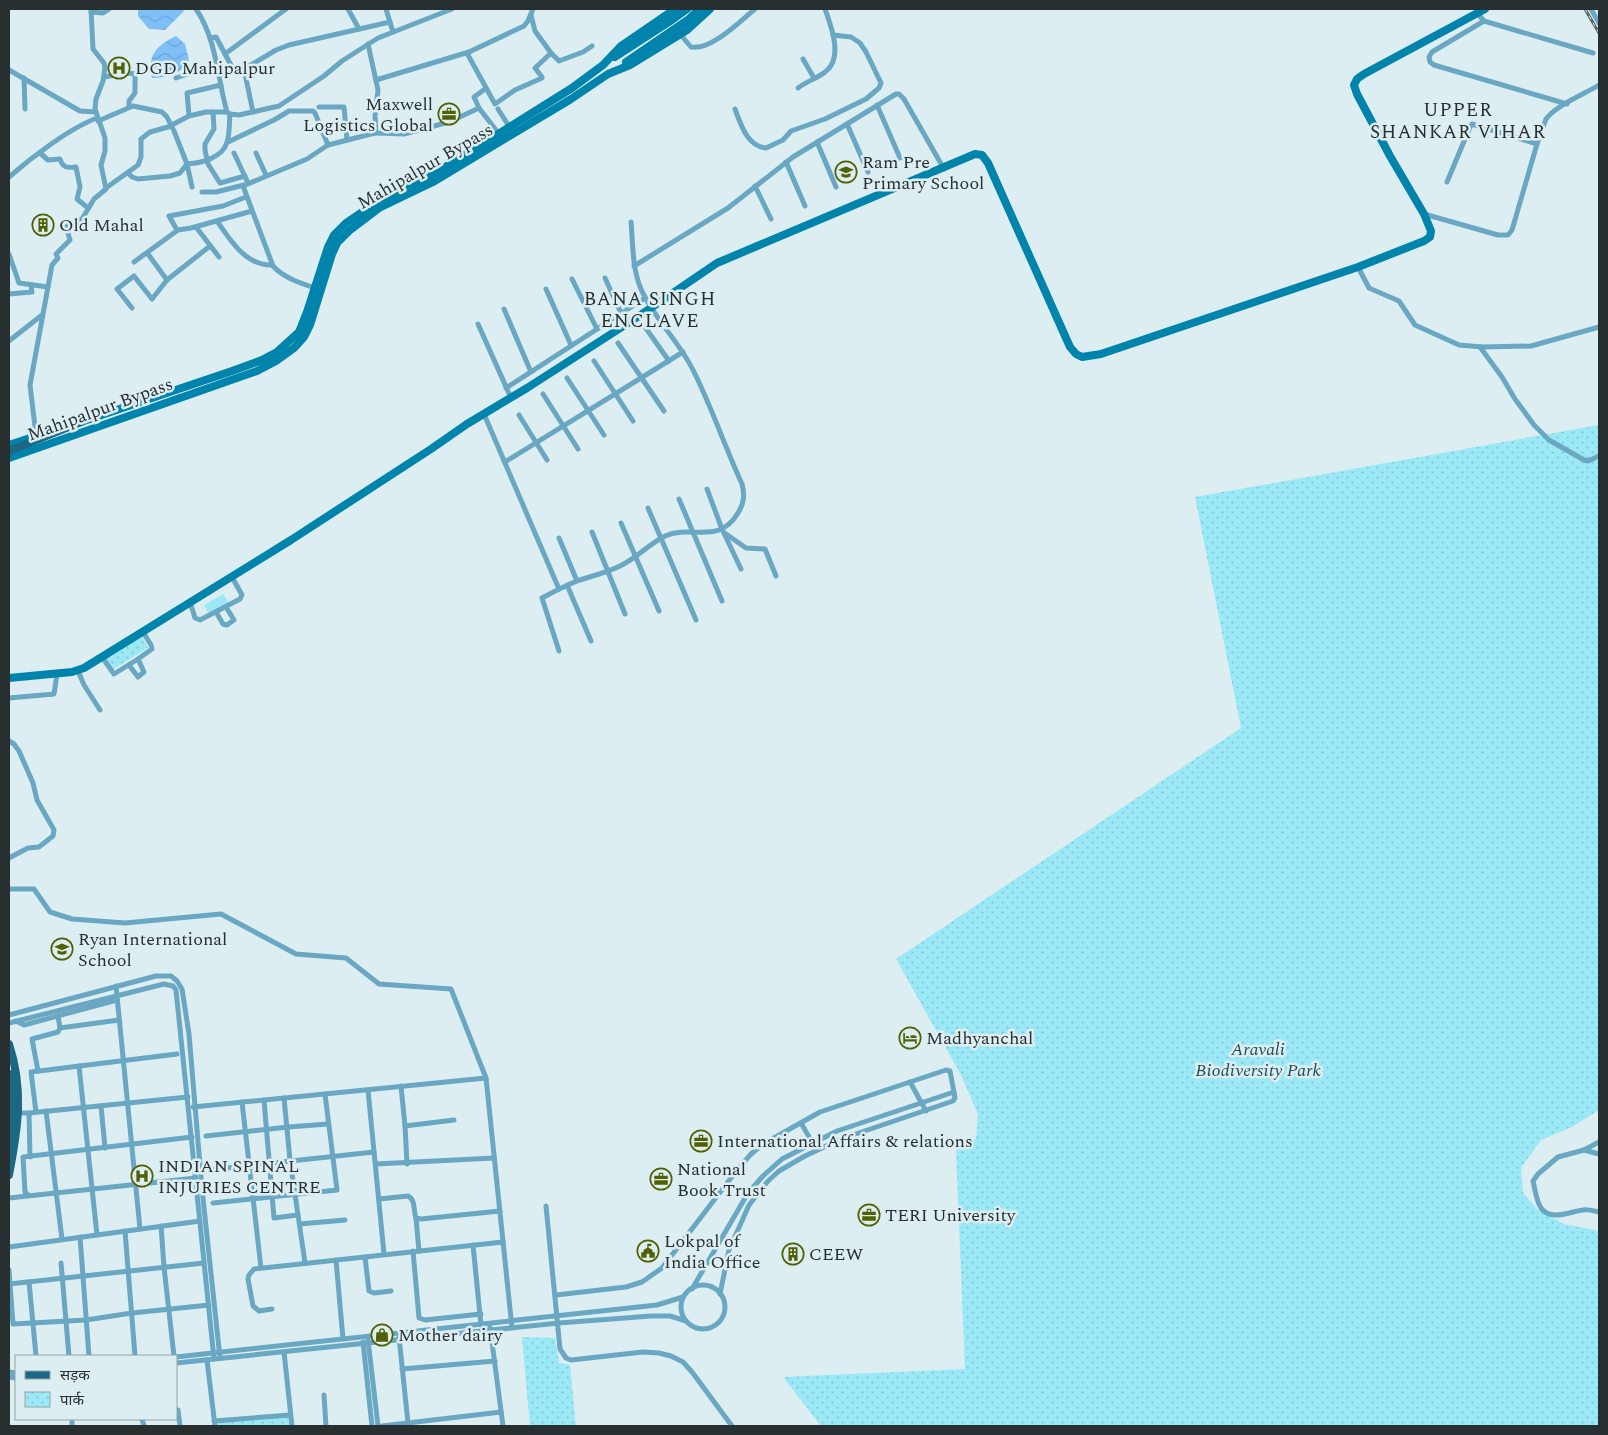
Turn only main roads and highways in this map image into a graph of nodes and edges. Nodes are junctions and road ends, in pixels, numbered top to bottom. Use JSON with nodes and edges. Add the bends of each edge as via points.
{"nodes":[{"id":1,"x":81,"y":422,"type":"road end"},
{"id":2,"x":9,"y":451,"type":"edge"},
{"id":3,"x":9,"y":1044,"type":"edge"},
{"id":4,"x":9,"y":1074,"type":"edge"},
{"id":5,"x":9,"y":1148,"type":"edge"},
{"id":6,"x":9,"y":1174,"type":"edge"}],
"edges":[{"from":1,"to":2,"type":"main road"},
{"from":3,"to":6,"type":"main road","via":[[19,1094]]},
{"from":4,"to":5,"type":"main road","via":[[13,1108]]}]}
